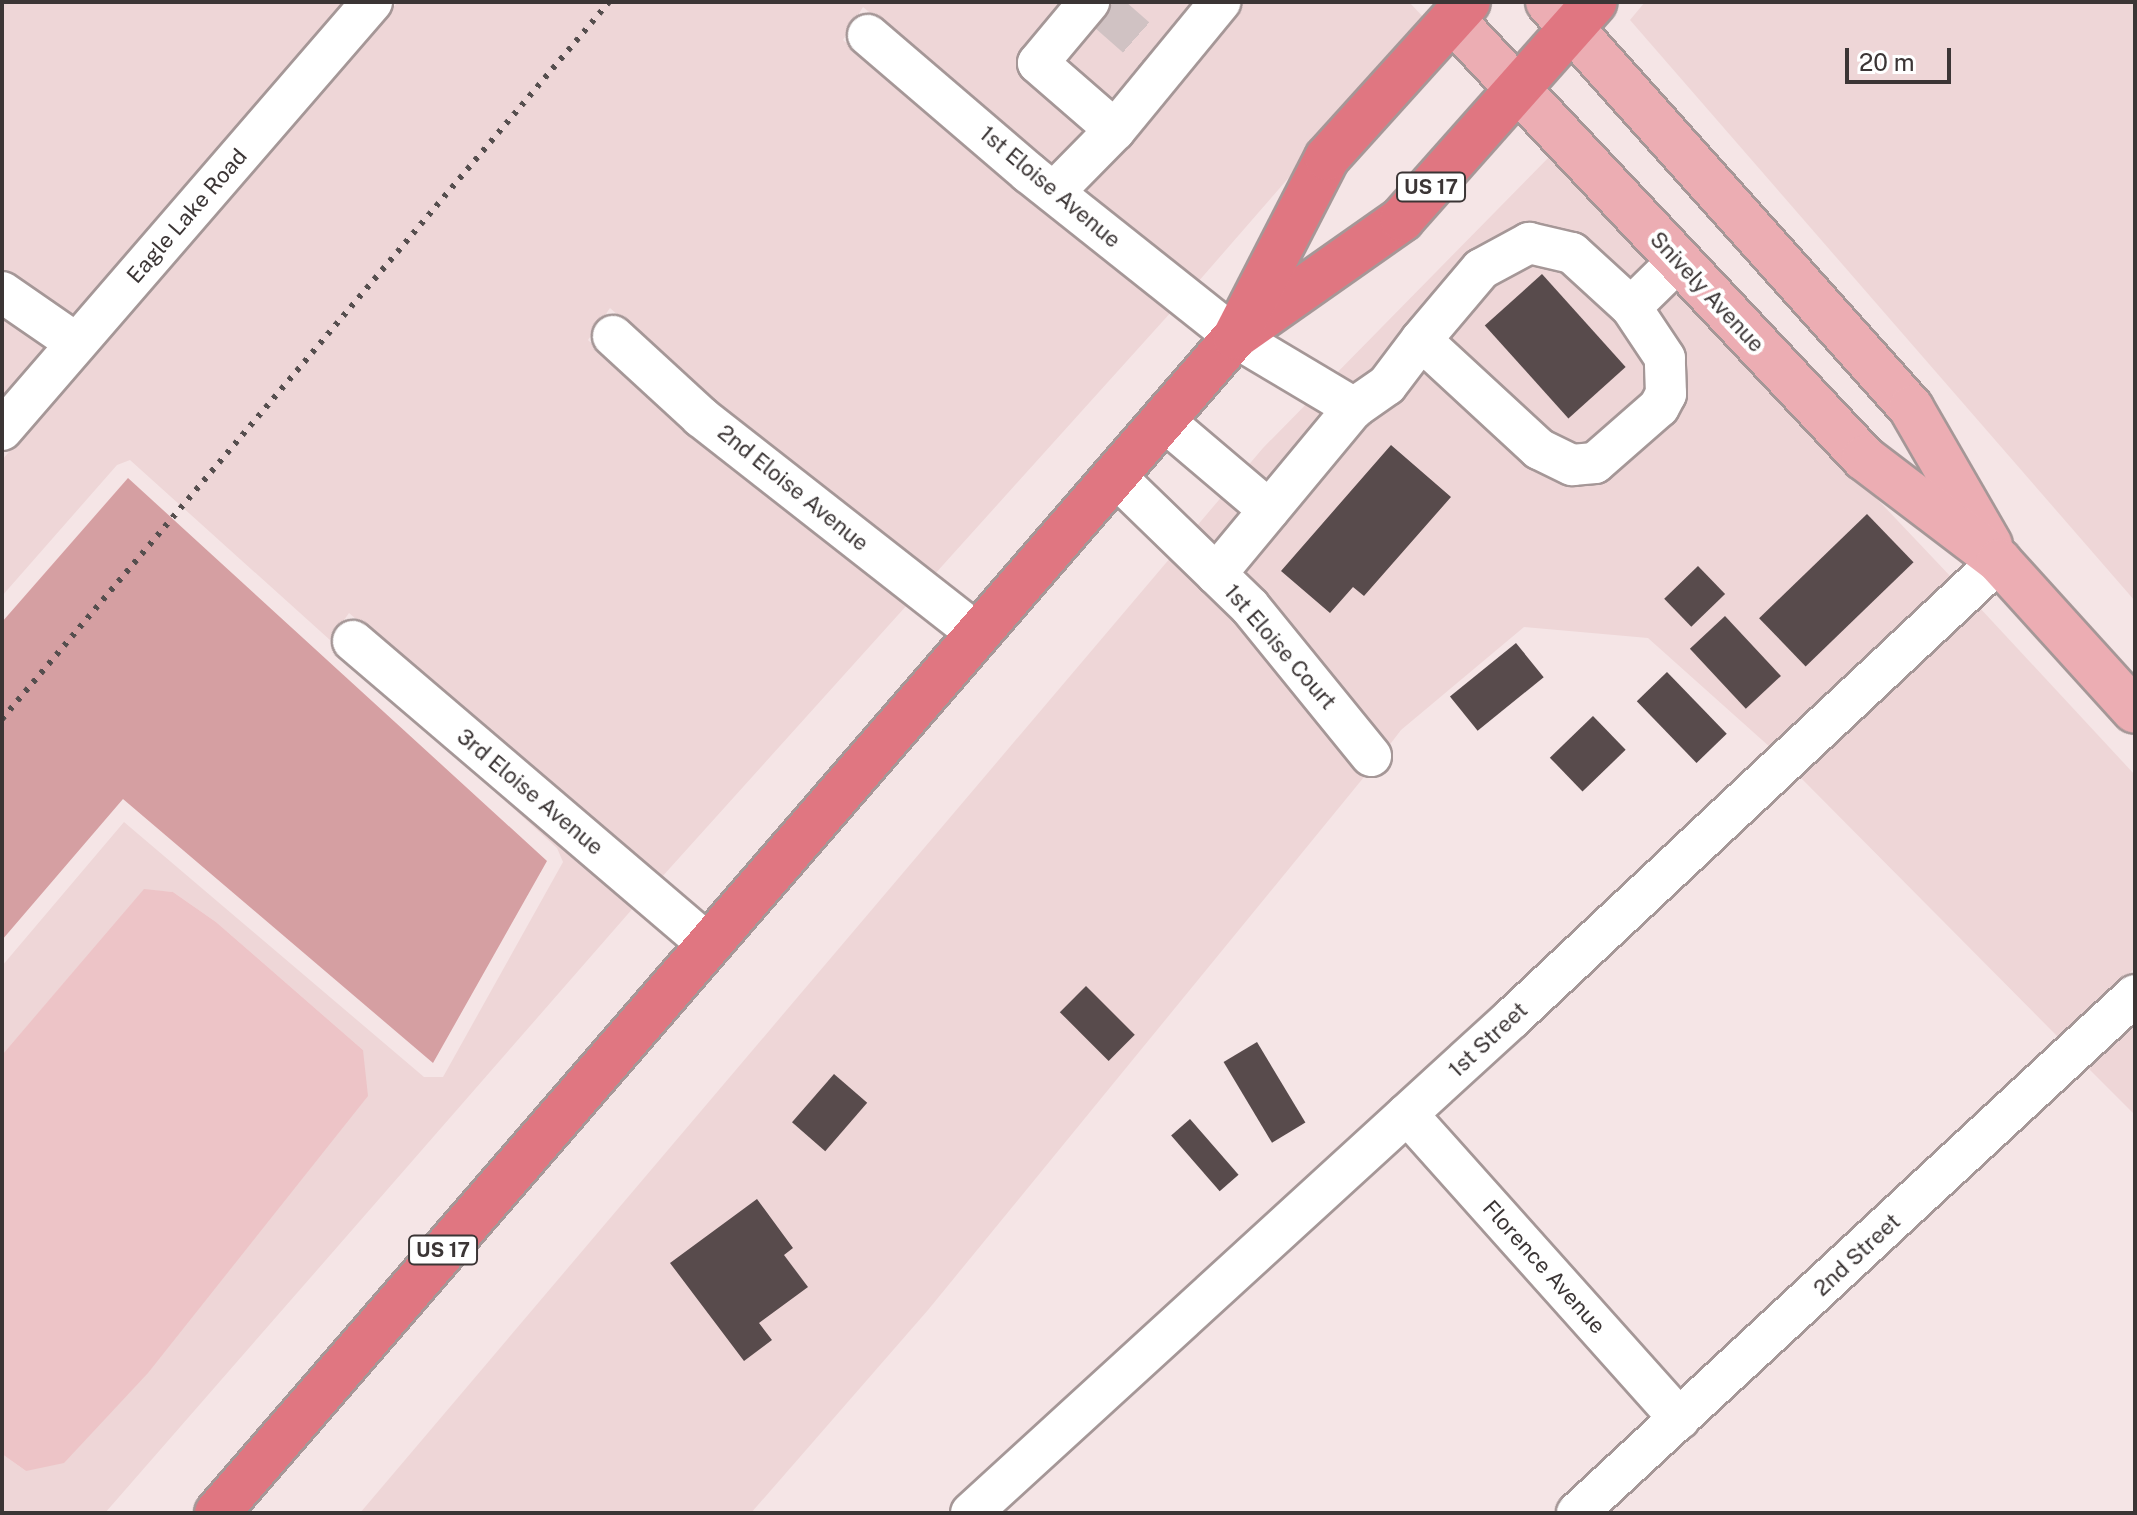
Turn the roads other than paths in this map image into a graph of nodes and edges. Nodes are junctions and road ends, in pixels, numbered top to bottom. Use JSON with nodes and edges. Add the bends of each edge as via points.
{"nodes":[{"id":1,"x":372,"y":2,"type":"edge"},
{"id":2,"x":1097,"y":5,"type":"edge"},
{"id":3,"x":1208,"y":8,"type":"edge"},
{"id":4,"x":1452,"y":8,"type":"edge"},
{"id":5,"x":1572,"y":11,"type":"edge"},
{"id":6,"x":868,"y":35,"type":"dead end"},
{"id":7,"x":1518,"y":92,"type":"junction"},
{"id":8,"x":1115,"y":130,"type":"junction"},
{"id":9,"x":1054,"y":192,"type":"junction"},
{"id":10,"x":1678,"y":261,"type":"junction"},
{"id":11,"x":2,"y":292,"type":"edge"},
{"id":12,"x":1631,"y":307,"type":"junction"},
{"id":13,"x":613,"y":336,"type":"dead end"},
{"id":14,"x":1235,"y":337,"type":"junction"},
{"id":15,"x":1421,"y":340,"type":"junction"},
{"id":16,"x":76,"y":343,"type":"junction"},
{"id":17,"x":1354,"y":408,"type":"junction"},
{"id":18,"x":1163,"y":420,"type":"junction"},
{"id":19,"x":2,"y":430,"type":"edge"},
{"id":20,"x":1115,"y":476,"type":"junction"},
{"id":21,"x":1269,"y":510,"type":"junction"},
{"id":22,"x":1999,"y":561,"type":"junction"},
{"id":23,"x":1216,"y":574,"type":"junction"},
{"id":24,"x":978,"y":634,"type":"junction"},
{"id":25,"x":353,"y":641,"type":"dead end"},
{"id":26,"x":2135,"y":711,"type":"edge"},
{"id":27,"x":1371,"y":756,"type":"dead end"},
{"id":28,"x":707,"y":943,"type":"junction"},
{"id":29,"x":2135,"y":995,"type":"edge"},
{"id":30,"x":1407,"y":1114,"type":"junction"},
{"id":31,"x":1680,"y":1419,"type":"junction"},
{"id":32,"x":217,"y":1513,"type":"edge"},
{"id":33,"x":971,"y":1513,"type":"edge"},
{"id":34,"x":1577,"y":1513,"type":"edge"}],
"edges":[{"from":1,"to":16,"type":"street","name":"Eagle Lake Road"},
{"from":2,"to":8,"type":"street","via":[[1038,63]]},
{"from":3,"to":8,"type":"street","via":[[1162,59]]},
{"from":4,"to":7,"type":"main road","name":"Snively Avenue"},
{"from":4,"to":14,"type":"highway","number":"US 17","via":[[1327,158]]},
{"from":5,"to":7,"type":"highway","number":"US 17"},
{"from":5,"to":22,"type":"main road","name":"Snively Avenue","via":[[1911,408]]},
{"from":6,"to":9,"type":"street","name":"1st Eloise Avenue"},
{"from":7,"to":10,"type":"main road","name":"Snively Avenue"},
{"from":7,"to":14,"type":"highway","number":"US 17","via":[[1402,219]]},
{"from":8,"to":9,"type":"street"},
{"from":9,"to":14,"type":"street","name":"1st Eloise Avenue"},
{"from":10,"to":12,"type":"street"},
{"from":10,"to":22,"type":"main road","name":"Snively Avenue","via":[[1864,458]]},
{"from":11,"to":16,"type":"street"},
{"from":12,"to":15,"type":"street","via":[[1572,253],[1529,243],[1481,269]]},
{"from":12,"to":15,"type":"street","via":[[1665,358],[1666,394],[1659,407],[1595,463],[1572,465],[1539,449]]},
{"from":13,"to":24,"type":"street","name":"2nd Eloise Avenue","via":[[701,417]]},
{"from":14,"to":17,"type":"street","name":"1st Eloise Avenue"},
{"from":14,"to":18,"type":"highway","number":"US 17"},
{"from":15,"to":17,"type":"street","via":[[1387,385]]},
{"from":16,"to":19,"type":"street","name":"Eagle Lake Road"},
{"from":17,"to":21,"type":"street"},
{"from":18,"to":20,"type":"highway","number":"US 17"},
{"from":18,"to":21,"type":"street"},
{"from":20,"to":23,"type":"street","name":"1st Eloise Court"},
{"from":20,"to":24,"type":"highway","number":"US 17"},
{"from":21,"to":23,"type":"street"},
{"from":22,"to":26,"type":"main road","name":"Snively Avenue"},
{"from":22,"to":30,"type":"street","name":"1st Street"},
{"from":23,"to":27,"type":"street","name":"1st Eloise Court","via":[[1250,607]]},
{"from":24,"to":28,"type":"highway","number":"US 17"},
{"from":25,"to":28,"type":"street","name":"3rd Eloise Avenue"},
{"from":28,"to":32,"type":"highway","number":"US 17"},
{"from":29,"to":31,"type":"street","name":"2nd Street"},
{"from":30,"to":31,"type":"street","name":"Florence Avenue"},
{"from":30,"to":33,"type":"street","name":"1st Street"},
{"from":31,"to":34,"type":"street","name":"2nd Street"}]}
